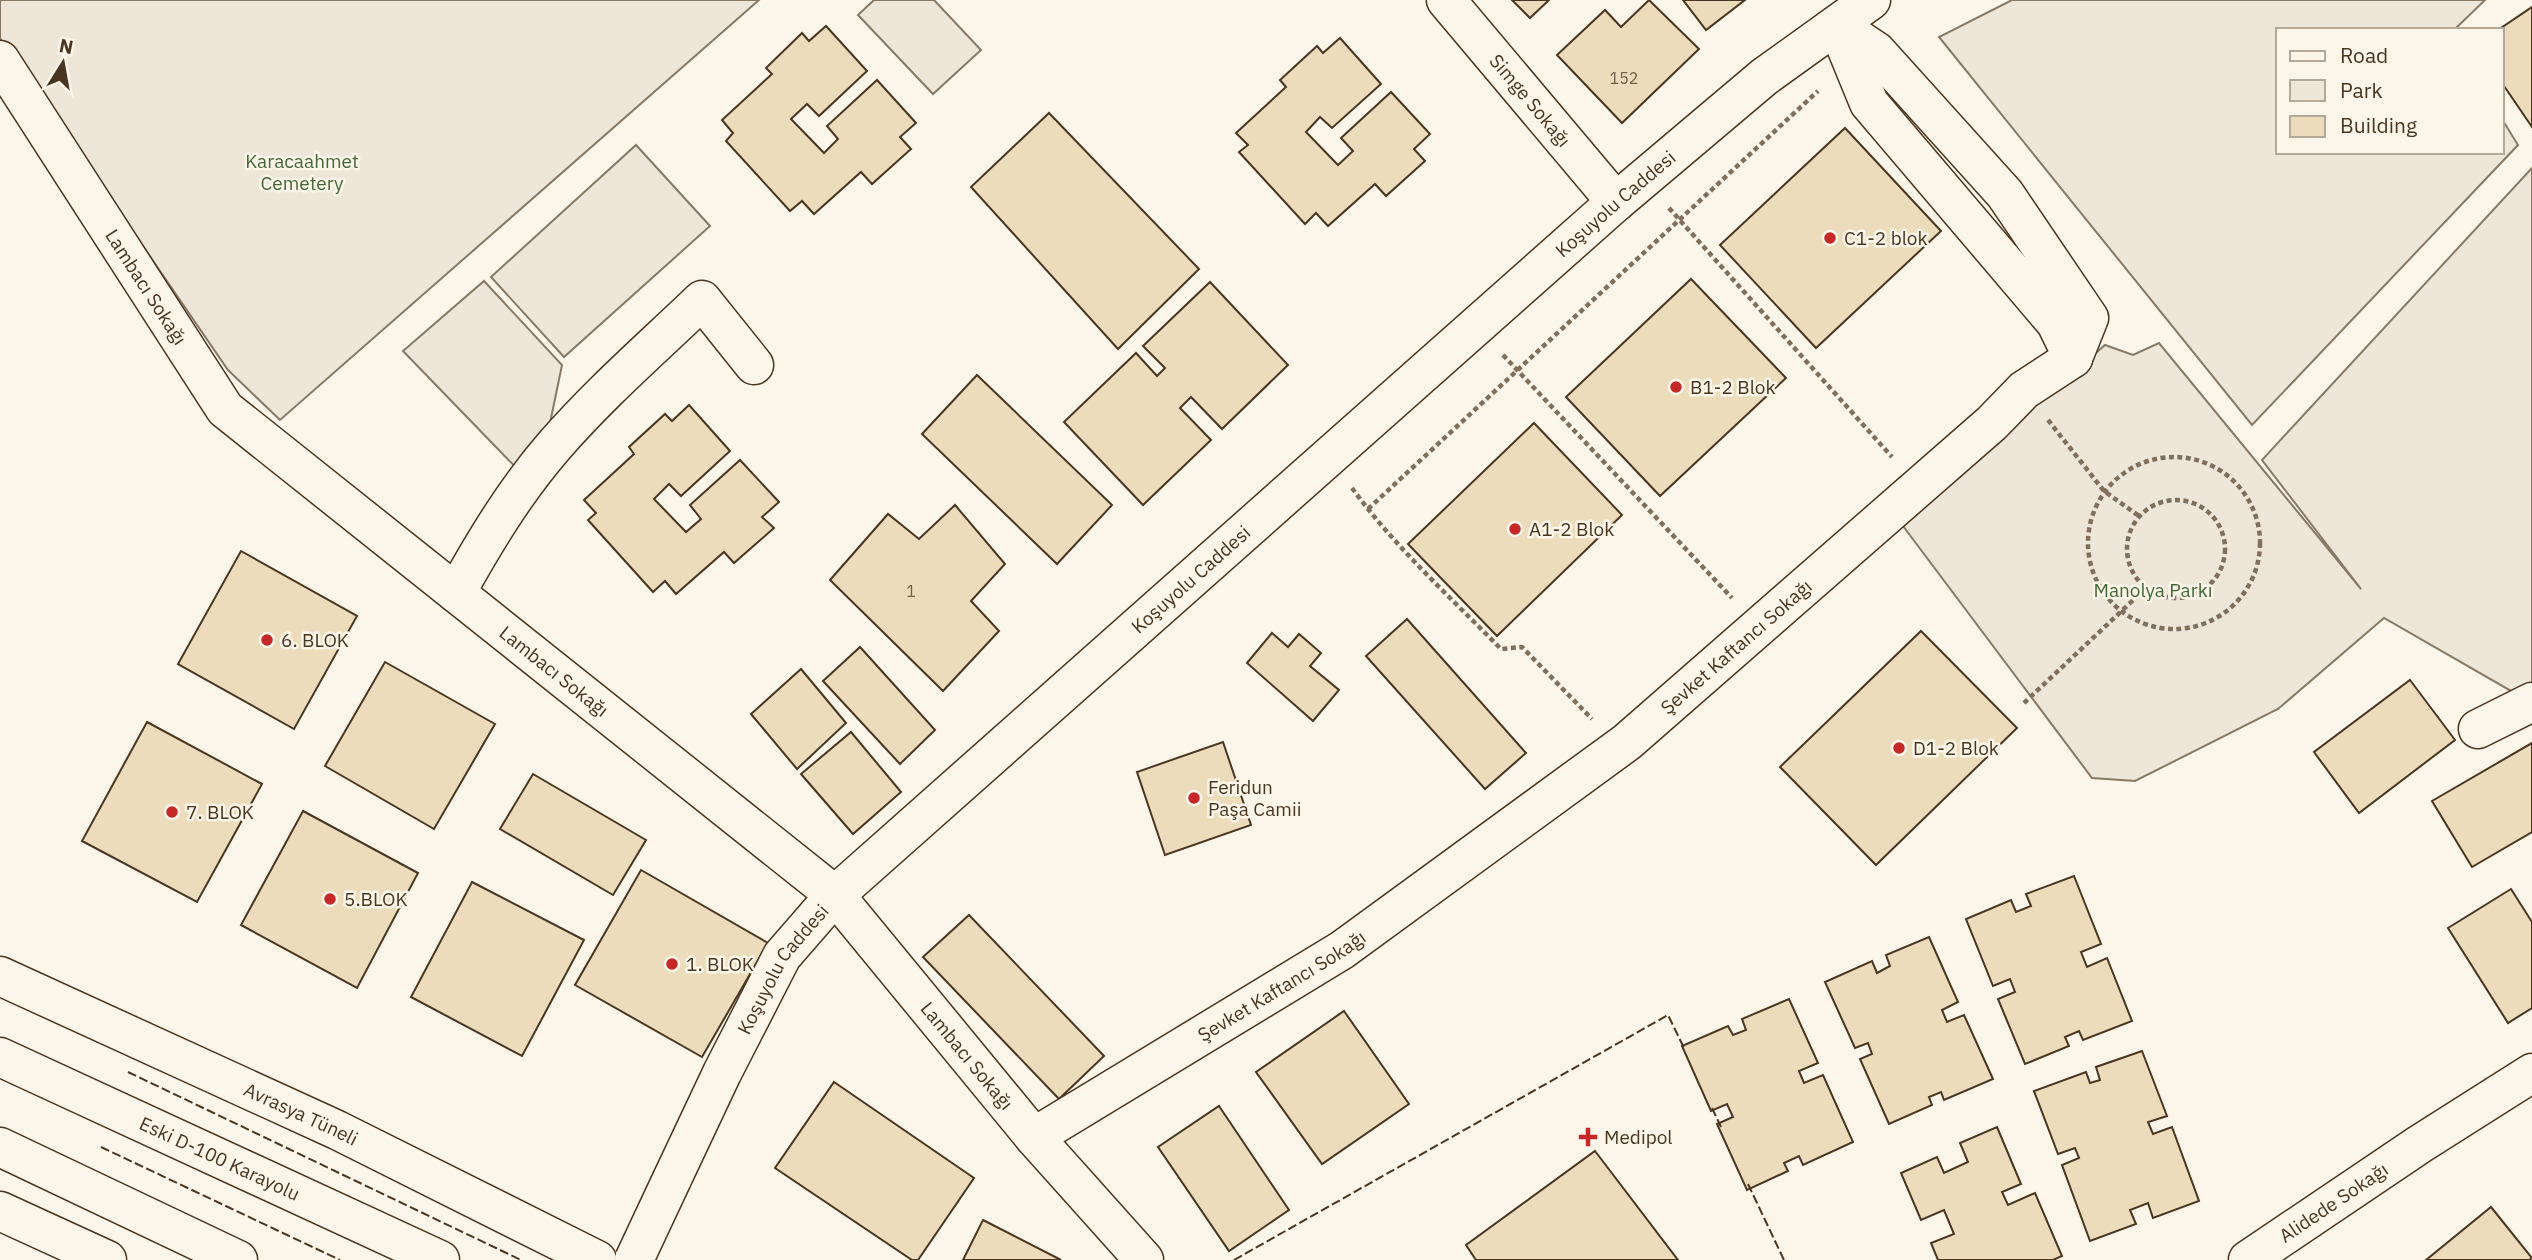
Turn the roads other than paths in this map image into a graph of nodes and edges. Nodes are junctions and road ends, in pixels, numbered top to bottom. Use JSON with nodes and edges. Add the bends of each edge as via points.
{"nodes":[{"id":1,"x":1446,"y":0,"type":"edge"},
{"id":2,"x":1871,"y":0,"type":"edge"},
{"id":3,"x":1837,"y":25,"type":"junction"},
{"id":4,"x":0,"y":60,"type":"edge"},
{"id":5,"x":1629,"y":190,"type":"junction"},
{"id":6,"x":2073,"y":358,"type":"junction"},
{"id":7,"x":754,"y":365,"type":"dead end"},
{"id":8,"x":456,"y":593,"type":"junction"},
{"id":9,"x":2532,"y":702,"type":"edge"},
{"id":10,"x":2478,"y":729,"type":"dead end"},
{"id":11,"x":835,"y":895,"type":"junction"},
{"id":12,"x":4,"y":971,"type":"edge"},
{"id":13,"x":0,"y":1057,"type":"edge"},
{"id":14,"x":2532,"y":1073,"type":"edge"},
{"id":15,"x":2532,"y":1098,"type":"edge"},
{"id":16,"x":337,"y":1129,"type":"junction"},
{"id":17,"x":1034,"y":1137,"type":"junction"},
{"id":18,"x":2420,"y":1144,"type":"junction"},
{"id":19,"x":0,"y":1147,"type":"edge"},
{"id":20,"x":0,"y":1211,"type":"edge"},
{"id":21,"x":107,"y":1260,"type":"edge"},
{"id":22,"x":237,"y":1260,"type":"edge"},
{"id":23,"x":440,"y":1260,"type":"edge"},
{"id":24,"x":597,"y":1260,"type":"edge"},
{"id":25,"x":634,"y":1260,"type":"edge"},
{"id":26,"x":654,"y":1260,"type":"edge"},
{"id":27,"x":1144,"y":1260,"type":"edge"},
{"id":28,"x":2248,"y":1260,"type":"edge"}],
"edges":[{"from":1,"to":5,"type":"main road","name":"Simge Sokağı"},
{"from":2,"to":3,"type":"main road","name":"Koşuyolu Caddesi"},
{"from":3,"to":5,"type":"main road","name":"Koşuyolu Caddesi","via":[[1764,77]]},
{"from":3,"to":6,"type":"main road","via":[[1869,103],[2056,323]]},
{"from":3,"to":6,"type":"main road","via":[[1875,51],[2005,194],[2089,318]]},
{"from":4,"to":8,"type":"main road","name":"Lambacı Sokağı","via":[[225,409]]},
{"from":5,"to":11,"type":"main road","name":"Koşuyolu Caddesi"},
{"from":6,"to":17,"type":"main road","name":"Şevket Kaftancı Sokağı","via":[[2024,390],[1992,423],[1619,748],[1342,950]]},
{"from":7,"to":8,"type":"main road","via":[[702,300],[552,447],[484,542]]},
{"from":8,"to":11,"type":"main road","name":"Lambacı Sokağı"},
{"from":9,"to":10,"type":"main road"},
{"from":11,"to":17,"type":"main road","name":"Lambacı Sokağı"},
{"from":11,"to":25,"type":"main road","name":"Koşuyolu Caddesi","bridge":true,"via":[[782,956]]},
{"from":12,"to":16,"type":"main road","name":"Avrasya Tüneli"},
{"from":13,"to":23,"type":"main road","name":"Eski D-100 Karayolu"},
{"from":14,"to":18,"type":"main road"},
{"from":15,"to":18,"type":"main road"},
{"from":16,"to":24,"type":"main road","name":"Avrasya Tüneli"},
{"from":16,"to":26,"type":"main road"},
{"from":17,"to":27,"type":"main road","name":"Lambacı Sokağı"},
{"from":18,"to":28,"type":"main road","name":"Alidede Sokağı"},
{"from":19,"to":22,"type":"main road"},
{"from":20,"to":21,"type":"main road"}]}
